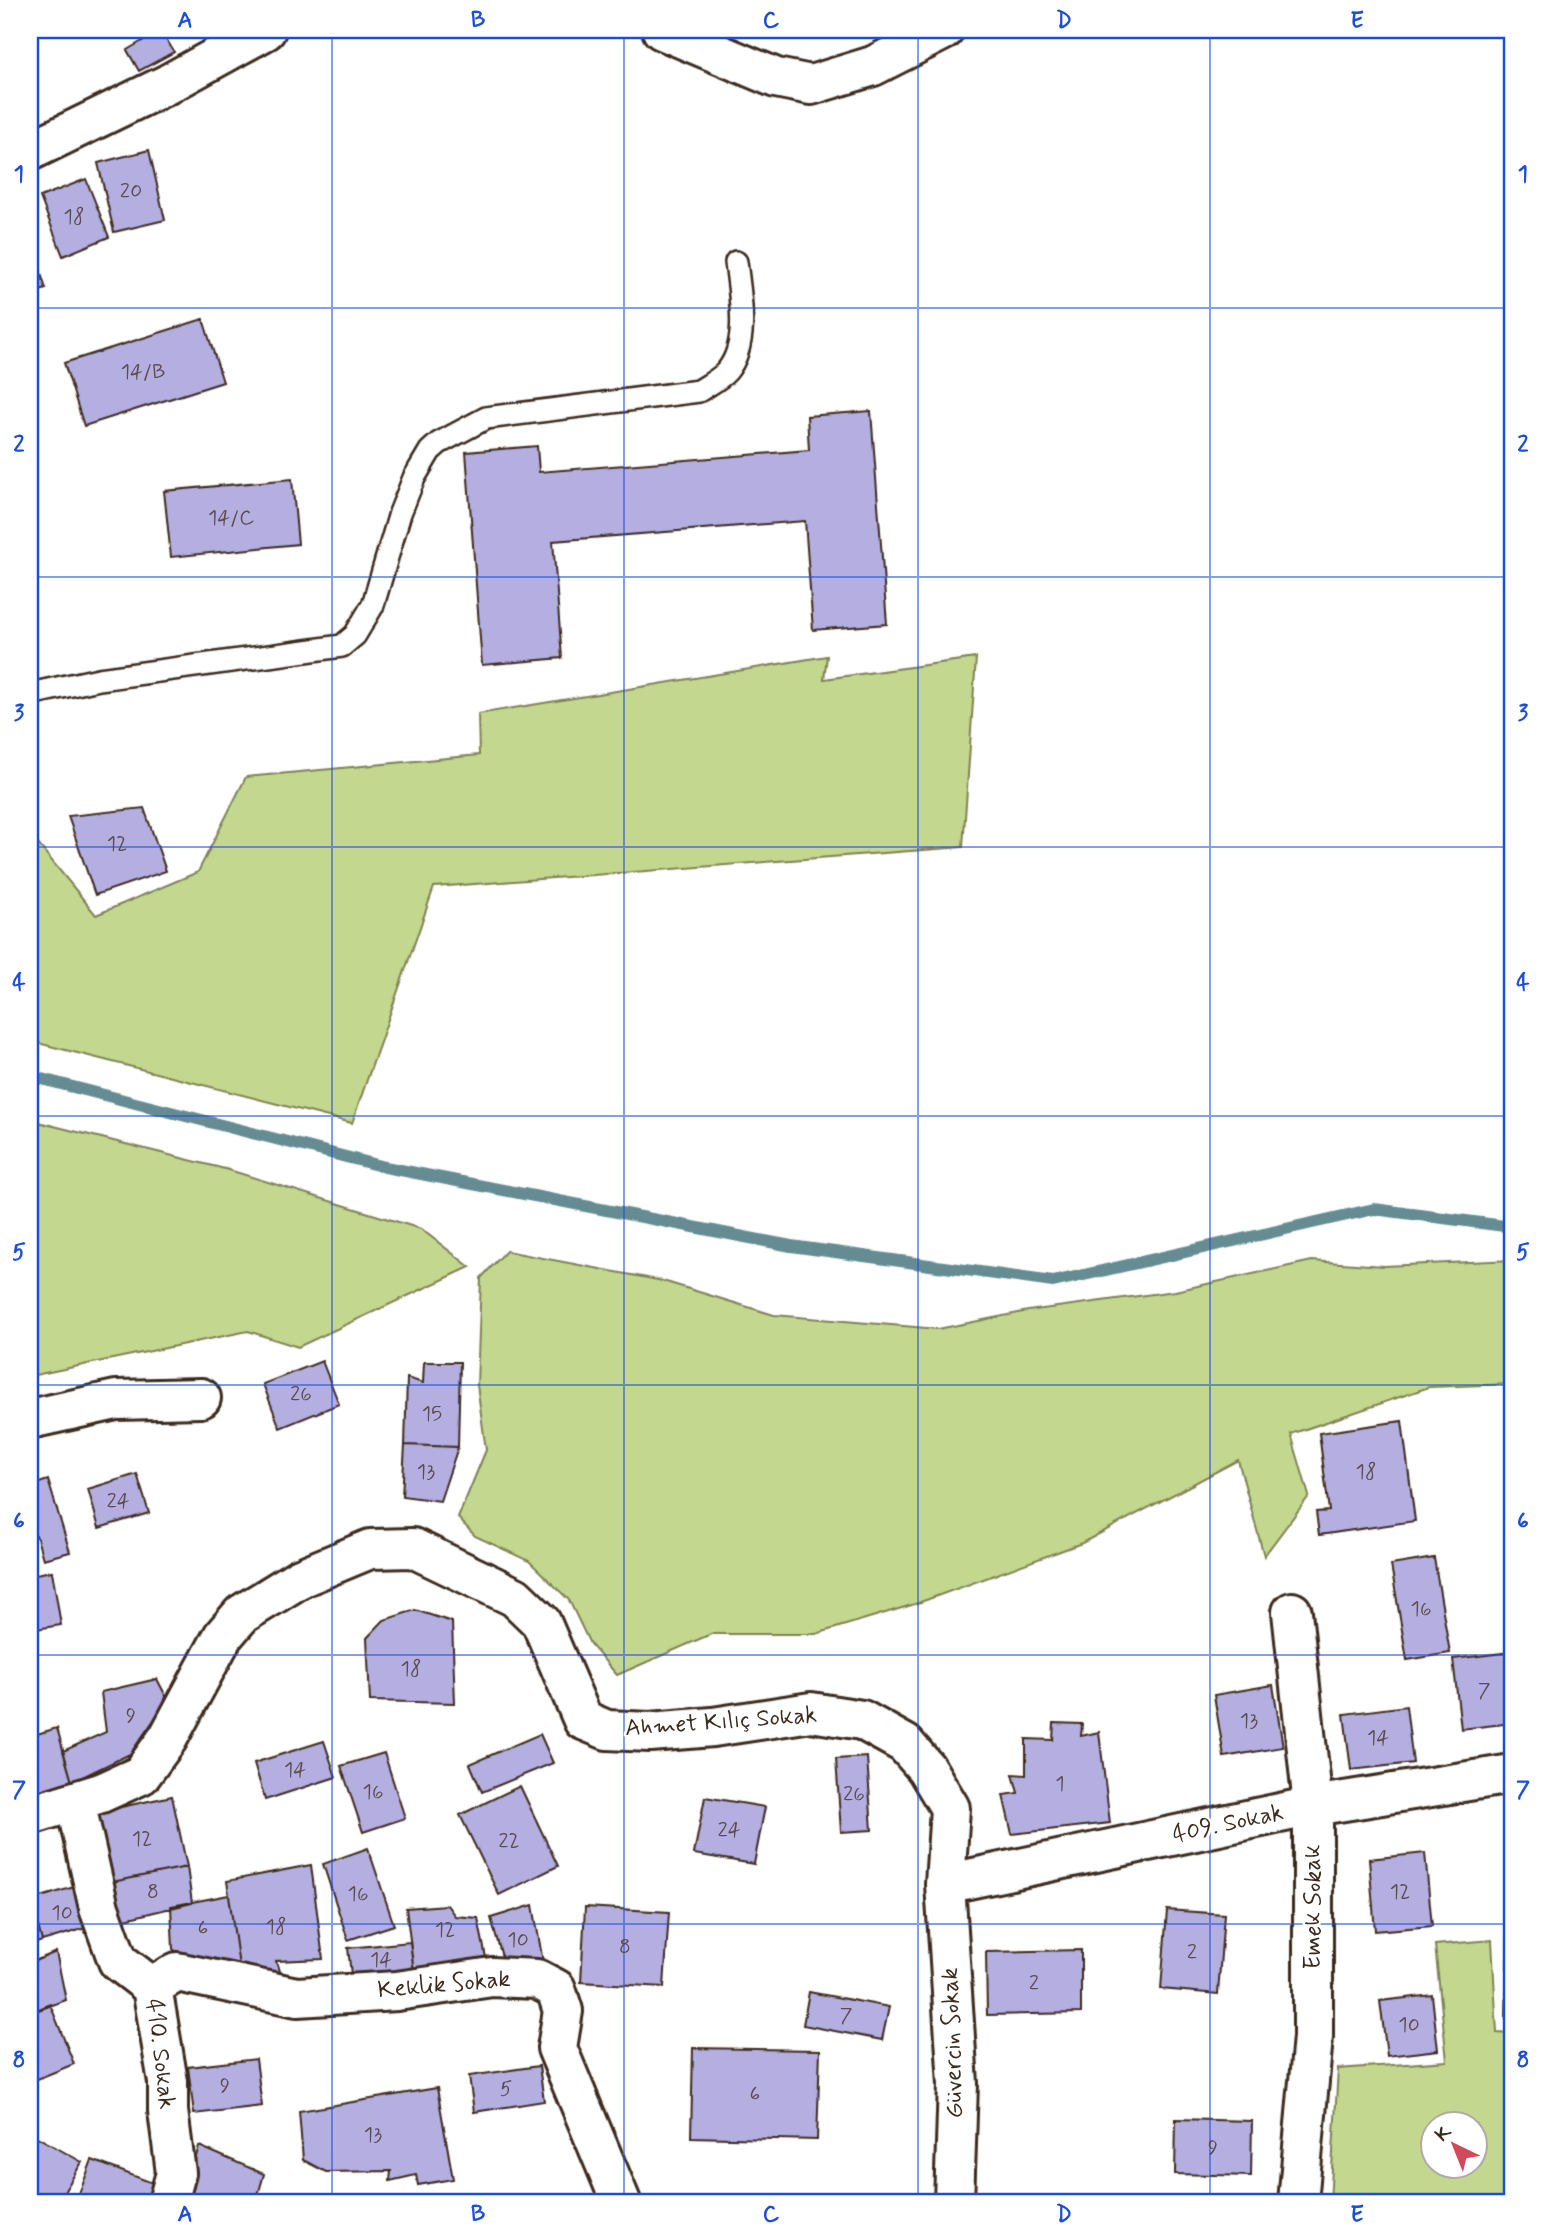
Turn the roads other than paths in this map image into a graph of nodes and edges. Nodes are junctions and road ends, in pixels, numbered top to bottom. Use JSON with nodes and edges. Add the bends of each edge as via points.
{"nodes":[{"id":1,"x":266,"y":30,"type":"edge"},
{"id":2,"x":662,"y":30,"type":"edge"},
{"id":3,"x":944,"y":30,"type":"edge"},
{"id":4,"x":30,"y":152,"type":"edge"},
{"id":5,"x":736,"y":262,"type":"dead end"},
{"id":6,"x":30,"y":694,"type":"edge"},
{"id":7,"x":201,"y":1398,"type":"dead end"},
{"id":8,"x":30,"y":1419,"type":"edge"},
{"id":9,"x":1292,"y":1612,"type":"dead end"},
{"id":10,"x":1512,"y":1774,"type":"edge"},
{"id":11,"x":75,"y":1801,"type":"junction"},
{"id":12,"x":1313,"y":1806,"type":"junction"},
{"id":13,"x":30,"y":1815,"type":"edge"},
{"id":14,"x":945,"y":1884,"type":"junction"},
{"id":15,"x":152,"y":1987,"type":"junction"},
{"id":16,"x":168,"y":2202,"type":"edge"},
{"id":17,"x":621,"y":2202,"type":"edge"},
{"id":18,"x":954,"y":2202,"type":"edge"},
{"id":19,"x":1298,"y":2202,"type":"edge"}],
"edges":[{"from":1,"to":4,"type":"street"},
{"from":2,"to":3,"type":"street","via":[[776,78],[811,85],[873,66]]},
{"from":5,"to":6,"type":"lane","via":[[740,346],[726,372],[699,391],[486,418],[430,451],[400,513],[373,605],[355,635],[342,646],[99,679]]},
{"from":7,"to":8,"type":"street","via":[[116,1400]]},
{"from":9,"to":12,"type":"street","name":"Emek Sokak"},
{"from":10,"to":12,"type":"street","name":"409. Sokak"},
{"from":11,"to":13,"type":"street","name":"Ahmet Kılıç Sokak"},
{"from":11,"to":14,"type":"street","name":"Ahmet Kılıç Sokak","via":[[141,1775],[168,1738],[223,1636],[242,1614],[300,1578],[370,1549],[413,1548],[515,1597],[541,1622],[583,1720],[607,1730],[713,1727],[811,1712],[862,1720],[905,1744],[950,1808]]},
{"from":11,"to":15,"type":"street","name":"410. Sokak","via":[[99,1908],[118,1961]]},
{"from":12,"to":14,"type":"street","name":"409. Sokak"},
{"from":12,"to":19,"type":"street","name":"Emek Sokak","via":[[1313,2037]]},
{"from":14,"to":18,"type":"street","name":"Güvercin Sokak","via":[[958,2084]]},
{"from":15,"to":16,"type":"street","name":"410. Sokak","via":[[168,2081],[176,2173]]},
{"from":15,"to":17,"type":"street","name":"Keklik Sokak","via":[[177,1972],[297,1997],[397,1991],[492,1977],[537,1979],[556,1989],[563,2011],[557,2048]]}]}
